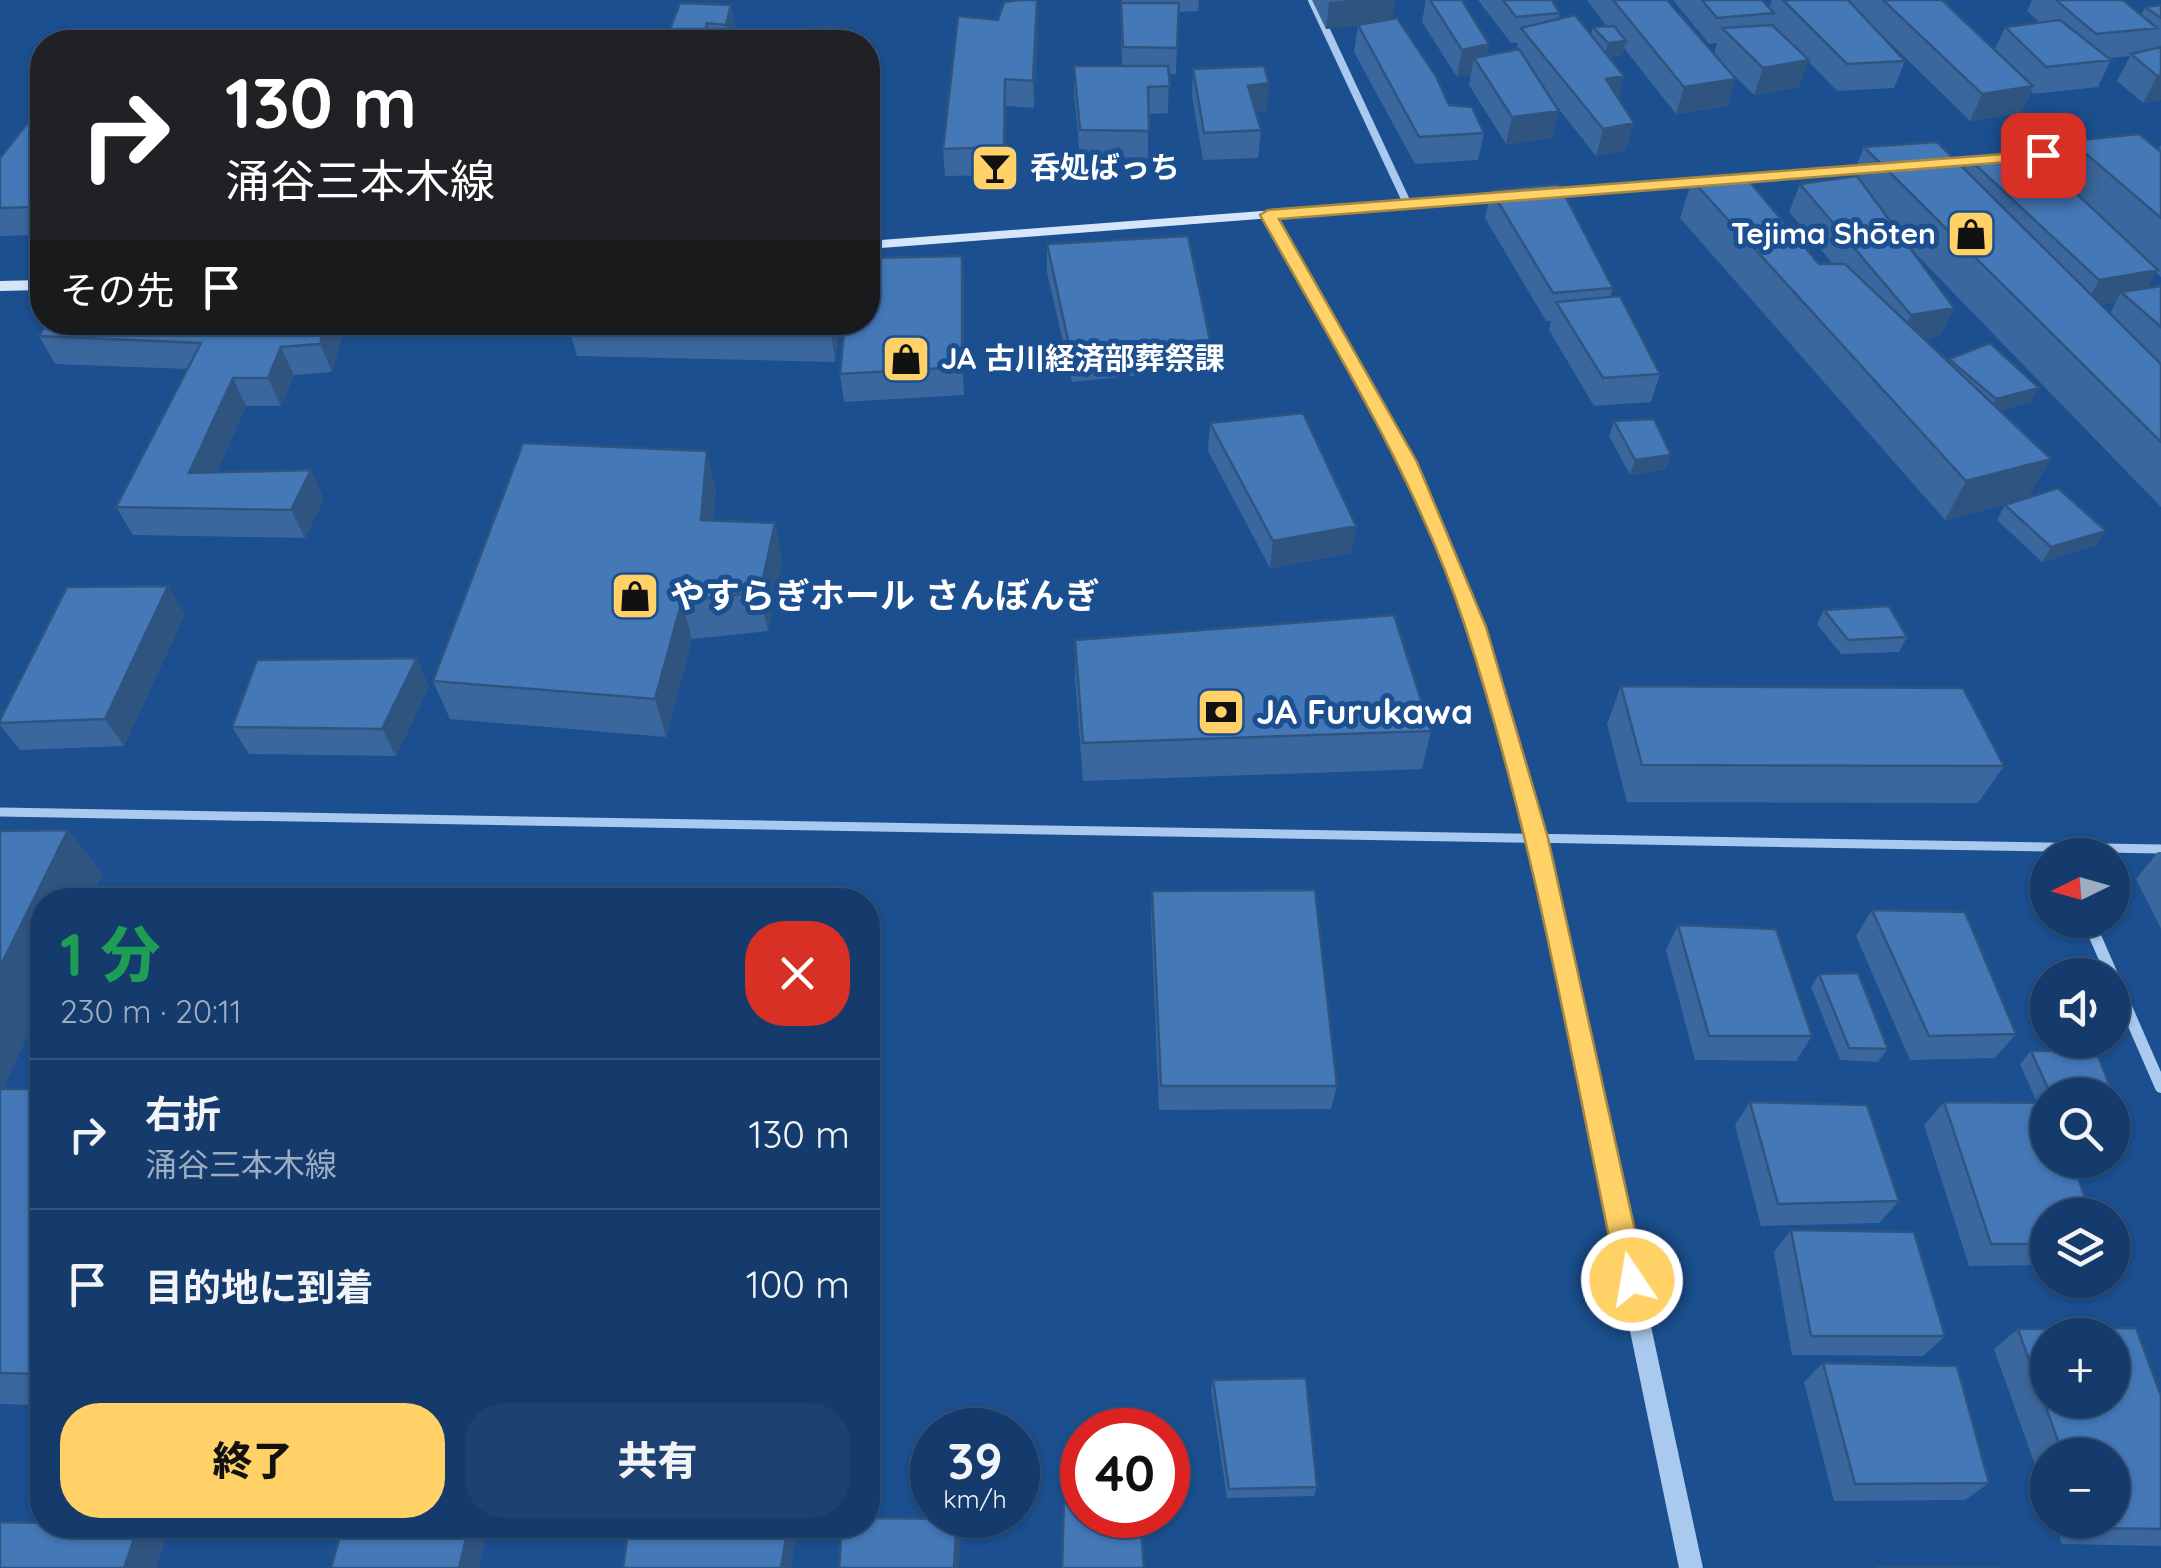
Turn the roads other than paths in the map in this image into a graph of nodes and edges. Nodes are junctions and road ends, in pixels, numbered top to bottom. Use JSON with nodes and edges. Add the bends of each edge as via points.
{"nodes":[{"id":1,"x":1312,"y":0,"type":"edge"},
{"id":2,"x":2102,"y":150,"type":"edge"},
{"id":3,"x":1924,"y":165,"type":"edge"},
{"id":4,"x":1905,"y":166,"type":"edge"},
{"id":5,"x":1407,"y":203,"type":"junction"},
{"id":6,"x":1268,"y":215,"type":"junction"},
{"id":7,"x":880,"y":244,"type":"edge"},
{"id":8,"x":30,"y":285,"type":"edge"},
{"id":9,"x":0,"y":286,"type":"edge"},
{"id":10,"x":0,"y":812,"type":"edge"},
{"id":11,"x":1537,"y":838,"type":"junction"},
{"id":12,"x":2161,"y":849,"type":"edge"},
{"id":13,"x":2030,"y":850,"type":"edge"},
{"id":14,"x":2130,"y":850,"type":"edge"},
{"id":15,"x":2130,"y":1016,"type":"edge"},
{"id":16,"x":2161,"y":1087,"type":"edge"},
{"id":17,"x":1691,"y":1568,"type":"edge"}],
"edges":[{"from":1,"to":5,"type":"street"},
{"from":2,"to":3,"type":"main road"},
{"from":4,"to":5,"type":"main road"},
{"from":5,"to":6,"type":"main road"},
{"from":6,"to":7,"type":"main road"},
{"from":6,"to":11,"type":"street","via":[[1407,462],[1476,627]]},
{"from":8,"to":9,"type":"main road"},
{"from":10,"to":11,"type":"street"},
{"from":11,"to":13,"type":"street"},
{"from":11,"to":17,"type":"street"},
{"from":12,"to":14,"type":"street"},
{"from":15,"to":16,"type":"street"}]}
